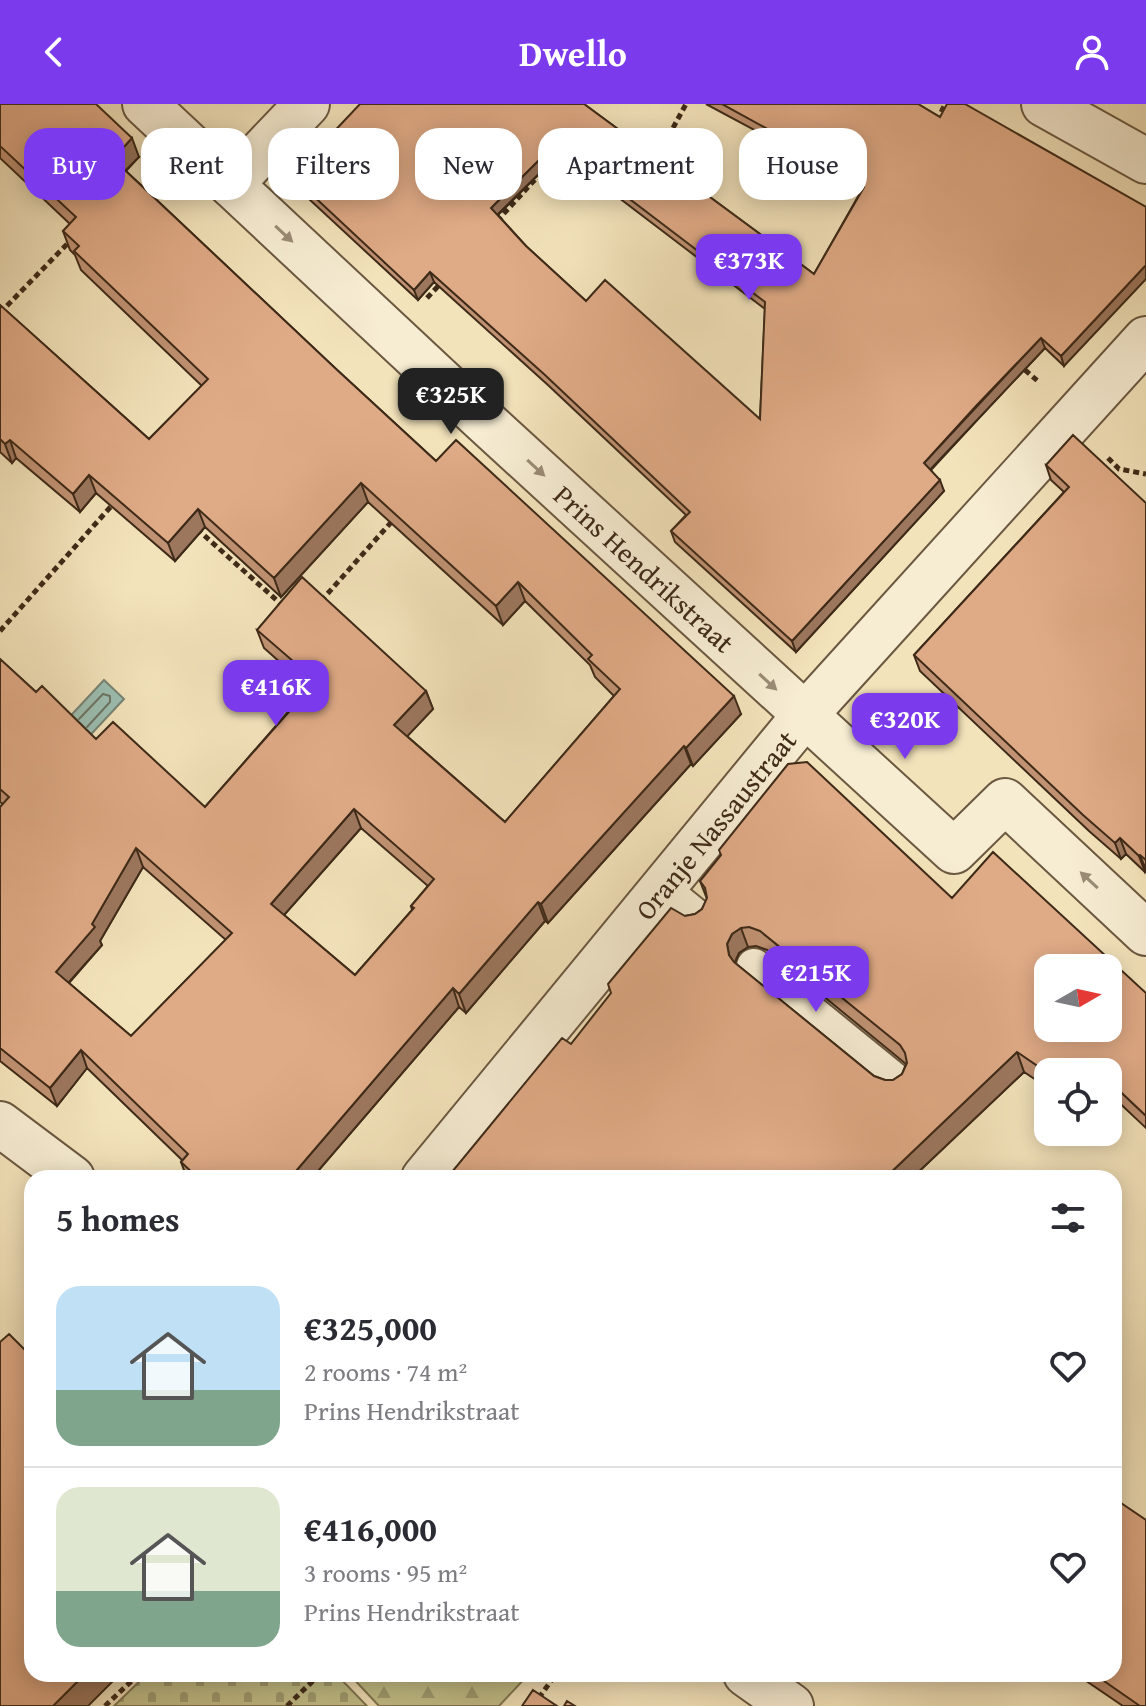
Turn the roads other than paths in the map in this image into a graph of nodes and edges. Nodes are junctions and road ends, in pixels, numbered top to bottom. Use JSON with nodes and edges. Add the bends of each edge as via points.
{"nodes":[{"id":1,"x":145,"y":104,"type":"edge"},
{"id":2,"x":307,"y":104,"type":"edge"},
{"id":3,"x":1044,"y":104,"type":"edge"},
{"id":4,"x":171,"y":128,"type":"edge"},
{"id":5,"x":1146,"y":161,"type":"edge"},
{"id":6,"x":252,"y":162,"type":"edge"},
{"id":7,"x":248,"y":200,"type":"edge"},
{"id":8,"x":1146,"y":339,"type":"edge"},
{"id":9,"x":804,"y":716,"type":"junction"},
{"id":10,"x":1146,"y":933,"type":"edge"},
{"id":11,"x":754,"y":966,"type":"dead end"},
{"id":12,"x":894,"y":1080,"type":"edge"},
{"id":13,"x":0,"y":1124,"type":"edge"},
{"id":14,"x":61,"y":1170,"type":"edge"},
{"id":15,"x":431,"y":1170,"type":"edge"},
{"id":16,"x":757,"y":1682,"type":"edge"},
{"id":17,"x":791,"y":1706,"type":"edge"}],
"edges":[{"from":1,"to":4,"type":"street","name":"Prins Hendrikstraat"},
{"from":2,"to":6,"type":"street"},
{"from":3,"to":5,"type":"street"},
{"from":7,"to":9,"type":"street","name":"Prins Hendrikstraat","one_way":true},
{"from":8,"to":9,"type":"street","name":"Oranje Nassaustraat"},
{"from":10,"to":9,"type":"street","name":"Prins Hendrikstraat","one_way":true,"via":[[1005,801],[954,851]]},
{"from":9,"to":15,"type":"street","name":"Oranje Nassaustraat","via":[[678,902]]},
{"from":11,"to":12,"type":"lane"},
{"from":13,"to":14,"type":"street"},
{"from":16,"to":17,"type":"street"}]}
